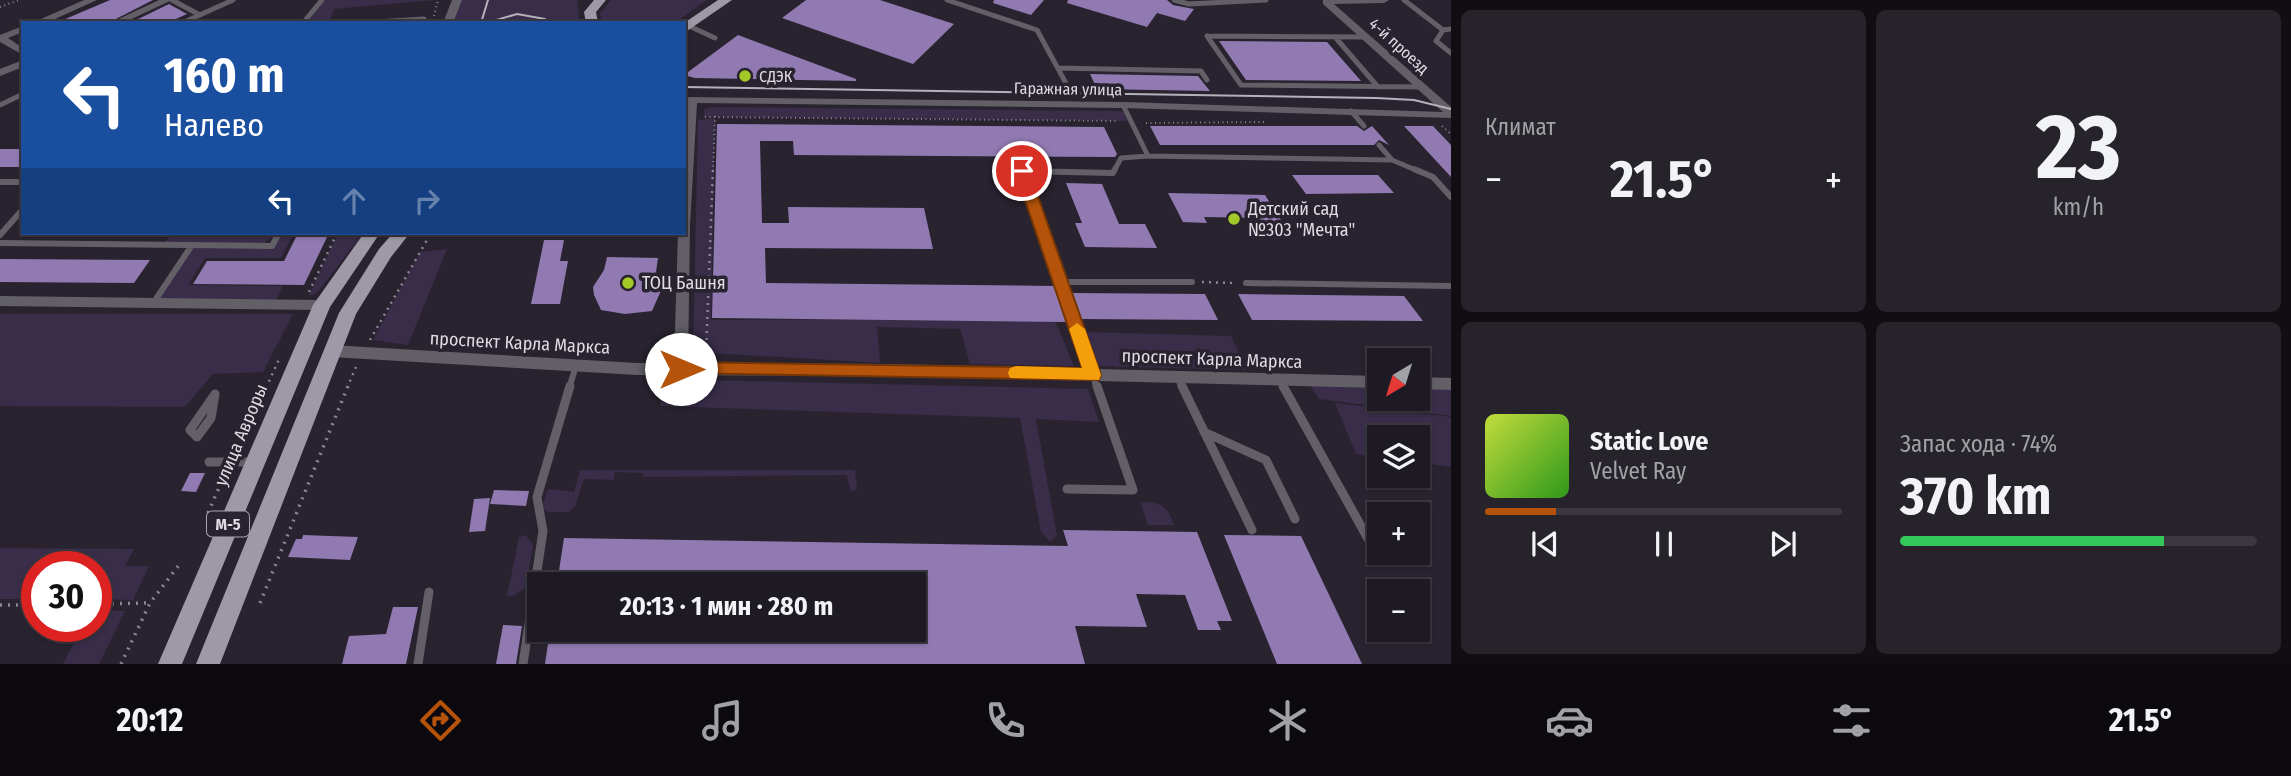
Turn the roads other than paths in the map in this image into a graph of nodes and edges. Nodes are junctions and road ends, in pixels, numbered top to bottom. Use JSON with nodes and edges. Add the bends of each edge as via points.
{"nodes":[{"id":1,"x":92,"y":0,"type":"edge"},
{"id":2,"x":170,"y":0,"type":"edge"},
{"id":3,"x":233,"y":0,"type":"edge"},
{"id":4,"x":322,"y":0,"type":"edge"},
{"id":5,"x":457,"y":0,"type":"edge"},
{"id":6,"x":600,"y":0,"type":"edge"},
{"id":7,"x":947,"y":0,"type":"edge"},
{"id":8,"x":1174,"y":0,"type":"edge"},
{"id":9,"x":1266,"y":0,"type":"edge"},
{"id":10,"x":1384,"y":0,"type":"edge"},
{"id":11,"x":1404,"y":0,"type":"edge"},
{"id":12,"x":722,"y":1,"type":"edge"},
{"id":13,"x":1325,"y":1,"type":"edge"},
{"id":14,"x":200,"y":15,"type":"junction"},
{"id":15,"x":424,"y":19,"type":"dead end"},
{"id":16,"x":42,"y":21,"type":"edge"},
{"id":17,"x":120,"y":21,"type":"edge"},
{"id":18,"x":186,"y":21,"type":"edge"},
{"id":19,"x":193,"y":21,"type":"edge"},
{"id":20,"x":305,"y":21,"type":"edge"},
{"id":21,"x":392,"y":21,"type":"edge"},
{"id":22,"x":449,"y":21,"type":"edge"},
{"id":23,"x":592,"y":21,"type":"edge"},
{"id":24,"x":687,"y":27,"type":"edge"},
{"id":25,"x":1451,"y":29,"type":"edge"},
{"id":26,"x":21,"y":30,"type":"edge"},
{"id":27,"x":1443,"y":30,"type":"junction"},
{"id":28,"x":1335,"y":37,"type":"junction"},
{"id":29,"x":1365,"y":37,"type":"junction"},
{"id":30,"x":0,"y":38,"type":"edge"},
{"id":31,"x":715,"y":38,"type":"dead end"},
{"id":32,"x":21,"y":51,"type":"edge"},
{"id":33,"x":1451,"y":53,"type":"edge"},
{"id":34,"x":21,"y":66,"type":"edge"},
{"id":35,"x":1058,"y":68,"type":"junction"},
{"id":36,"x":0,"y":73,"type":"edge"},
{"id":37,"x":1207,"y":80,"type":"dead end"},
{"id":38,"x":1068,"y":87,"type":"dead end"},
{"id":39,"x":1378,"y":87,"type":"junction"},
{"id":40,"x":1421,"y":87,"type":"junction"},
{"id":41,"x":21,"y":95,"type":"edge"},
{"id":42,"x":688,"y":100,"type":"edge"},
{"id":43,"x":0,"y":105,"type":"edge"},
{"id":44,"x":1122,"y":105,"type":"junction"},
{"id":45,"x":1351,"y":111,"type":"junction"},
{"id":46,"x":1451,"y":114,"type":"edge"},
{"id":47,"x":1364,"y":126,"type":"dead end"},
{"id":48,"x":1379,"y":145,"type":"dead end"},
{"id":49,"x":1148,"y":156,"type":"junction"},
{"id":50,"x":1392,"y":160,"type":"junction"},
{"id":51,"x":21,"y":181,"type":"edge"},
{"id":52,"x":0,"y":182,"type":"edge"},
{"id":53,"x":686,"y":195,"type":"edge"},
{"id":54,"x":1451,"y":197,"type":"edge"},
{"id":55,"x":21,"y":211,"type":"edge"},
{"id":56,"x":0,"y":235,"type":"edge"},
{"id":57,"x":278,"y":235,"type":"edge"},
{"id":58,"x":370,"y":235,"type":"edge"},
{"id":59,"x":400,"y":235,"type":"edge"},
{"id":60,"x":684,"y":235,"type":"edge"},
{"id":61,"x":0,"y":243,"type":"edge"},
{"id":62,"x":192,"y":245,"type":"junction"},
{"id":63,"x":1061,"y":282,"type":"junction"},
{"id":64,"x":1192,"y":282,"type":"dead end"},
{"id":65,"x":1246,"y":283,"type":"dead end"},
{"id":66,"x":1451,"y":286,"type":"edge"},
{"id":67,"x":0,"y":301,"type":"edge"},
{"id":68,"x":314,"y":301,"type":"junction"},
{"id":69,"x":154,"y":302,"type":"junction"},
{"id":70,"x":331,"y":351,"type":"junction"},
{"id":71,"x":576,"y":366,"type":"junction"},
{"id":72,"x":681,"y":369,"type":"junction"},
{"id":73,"x":1093,"y":375,"type":"junction"},
{"id":74,"x":1176,"y":377,"type":"junction"},
{"id":75,"x":1280,"y":380,"type":"junction"},
{"id":76,"x":1367,"y":382,"type":"edge"},
{"id":77,"x":1430,"y":383,"type":"edge"},
{"id":78,"x":1451,"y":384,"type":"edge"},
{"id":79,"x":1204,"y":432,"type":"junction"},
{"id":80,"x":197,"y":437,"type":"joint"},
{"id":81,"x":209,"y":462,"type":"dead end"},
{"id":82,"x":255,"y":462,"type":"junction"},
{"id":83,"x":1067,"y":489,"type":"dead end"},
{"id":84,"x":1295,"y":519,"type":"dead end"},
{"id":85,"x":1252,"y":530,"type":"dead end"},
{"id":86,"x":1367,"y":537,"type":"edge"},
{"id":87,"x":429,"y":592,"type":"dead end"},
{"id":88,"x":173,"y":657,"type":"edge"},
{"id":89,"x":208,"y":664,"type":"edge"},
{"id":90,"x":418,"y":664,"type":"edge"},
{"id":91,"x":523,"y":664,"type":"edge"}],
"edges":[{"from":1,"to":16,"type":"street"},
{"from":2,"to":14,"type":"lane"},
{"from":2,"to":17,"type":"street"},
{"from":3,"to":14,"type":"lane"},
{"from":4,"to":20,"type":"lane"},
{"from":5,"to":22,"type":"street"},
{"from":6,"to":23,"type":"main road","via":[[590,12]]},
{"from":7,"to":35,"type":"lane","via":[[1037,30]]},
{"from":8,"to":9,"type":"lane","via":[[1189,4]]},
{"from":10,"to":13,"type":"street"},
{"from":11,"to":27,"type":"lane"},
{"from":12,"to":24,"type":"main road"},
{"from":13,"to":29,"type":"street","name":"4-й проезд"},
{"from":14,"to":18,"type":"lane"},
{"from":14,"to":19,"type":"lane"},
{"from":15,"to":21,"type":"lane"},
{"from":24,"to":31,"type":"lane"},
{"from":25,"to":27,"type":"lane"},
{"from":26,"to":30,"type":"street"},
{"from":27,"to":33,"type":"lane","via":[[1436,41]]},
{"from":28,"to":29,"type":"lane"},
{"from":28,"to":39,"type":"lane"},
{"from":28,"to":39,"type":"lane","via":[[1207,36],[1241,85]]},
{"from":29,"to":40,"type":"street","name":"4-й проезд"},
{"from":30,"to":32,"type":"street"},
{"from":34,"to":36,"type":"street"},
{"from":35,"to":37,"type":"lane","via":[[1201,71]]},
{"from":35,"to":38,"type":"lane"},
{"from":39,"to":40,"type":"lane"},
{"from":40,"to":46,"type":"street","name":"4-й проезд"},
{"from":41,"to":43,"type":"lane"},
{"from":42,"to":44,"type":"street","name":"Гаражная улица"},
{"from":42,"to":53,"type":"street"},
{"from":44,"to":45,"type":"street","name":"Гаражная улица"},
{"from":44,"to":49,"type":"lane"},
{"from":45,"to":46,"type":"street","name":"Гаражная улица"},
{"from":45,"to":47,"type":"lane"},
{"from":48,"to":50,"type":"lane"},
{"from":49,"to":50,"type":"lane"},
{"from":49,"to":63,"type":"lane","via":[[1121,158],[1113,173],[1022,171]]},
{"from":50,"to":54,"type":"lane","via":[[1433,177]]},
{"from":51,"to":52,"type":"lane"},
{"from":55,"to":56,"type":"lane"},
{"from":57,"to":62,"type":"lane","via":[[272,246]]},
{"from":58,"to":68,"type":"main road","name":"улица Авроры","number":"М-5"},
{"from":59,"to":70,"type":"main road","number":"М-5","via":[[348,313]]},
{"from":60,"to":72,"type":"street"},
{"from":61,"to":62,"type":"lane"},
{"from":62,"to":69,"type":"lane"},
{"from":63,"to":64,"type":"lane"},
{"from":63,"to":73,"type":"lane"},
{"from":65,"to":66,"type":"lane"},
{"from":67,"to":69,"type":"street"},
{"from":68,"to":69,"type":"street"},
{"from":68,"to":82,"type":"main road","name":"улица Авроры","number":"М-5"},
{"from":70,"to":71,"type":"street","name":"проспект Карла Маркса"},
{"from":70,"to":89,"type":"main road","number":"М-5"},
{"from":71,"to":72,"type":"street","name":"проспект Карла Маркса"},
{"from":71,"to":91,"type":"lane","via":[[537,497],[543,531]]},
{"from":72,"to":73,"type":"street","name":"проспект Карла Маркса"},
{"from":73,"to":74,"type":"street","name":"проспект Карла Маркса"},
{"from":73,"to":83,"type":"lane","via":[[1133,490]]},
{"from":74,"to":75,"type":"street","name":"проспект Карла Маркса"},
{"from":74,"to":79,"type":"lane"},
{"from":75,"to":76,"type":"street","name":"проспект Карла Маркса"},
{"from":75,"to":86,"type":"lane"},
{"from":77,"to":78,"type":"street"},
{"from":79,"to":84,"type":"lane","via":[[1266,460]]},
{"from":79,"to":85,"type":"lane"},
{"from":80,"to":80,"type":"lane","via":[[214,413],[215,394],[190,430]]},
{"from":81,"to":82,"type":"lane"},
{"from":82,"to":88,"type":"main road","name":"улица Авроры","number":"М-5"},
{"from":87,"to":90,"type":"lane"}]}
